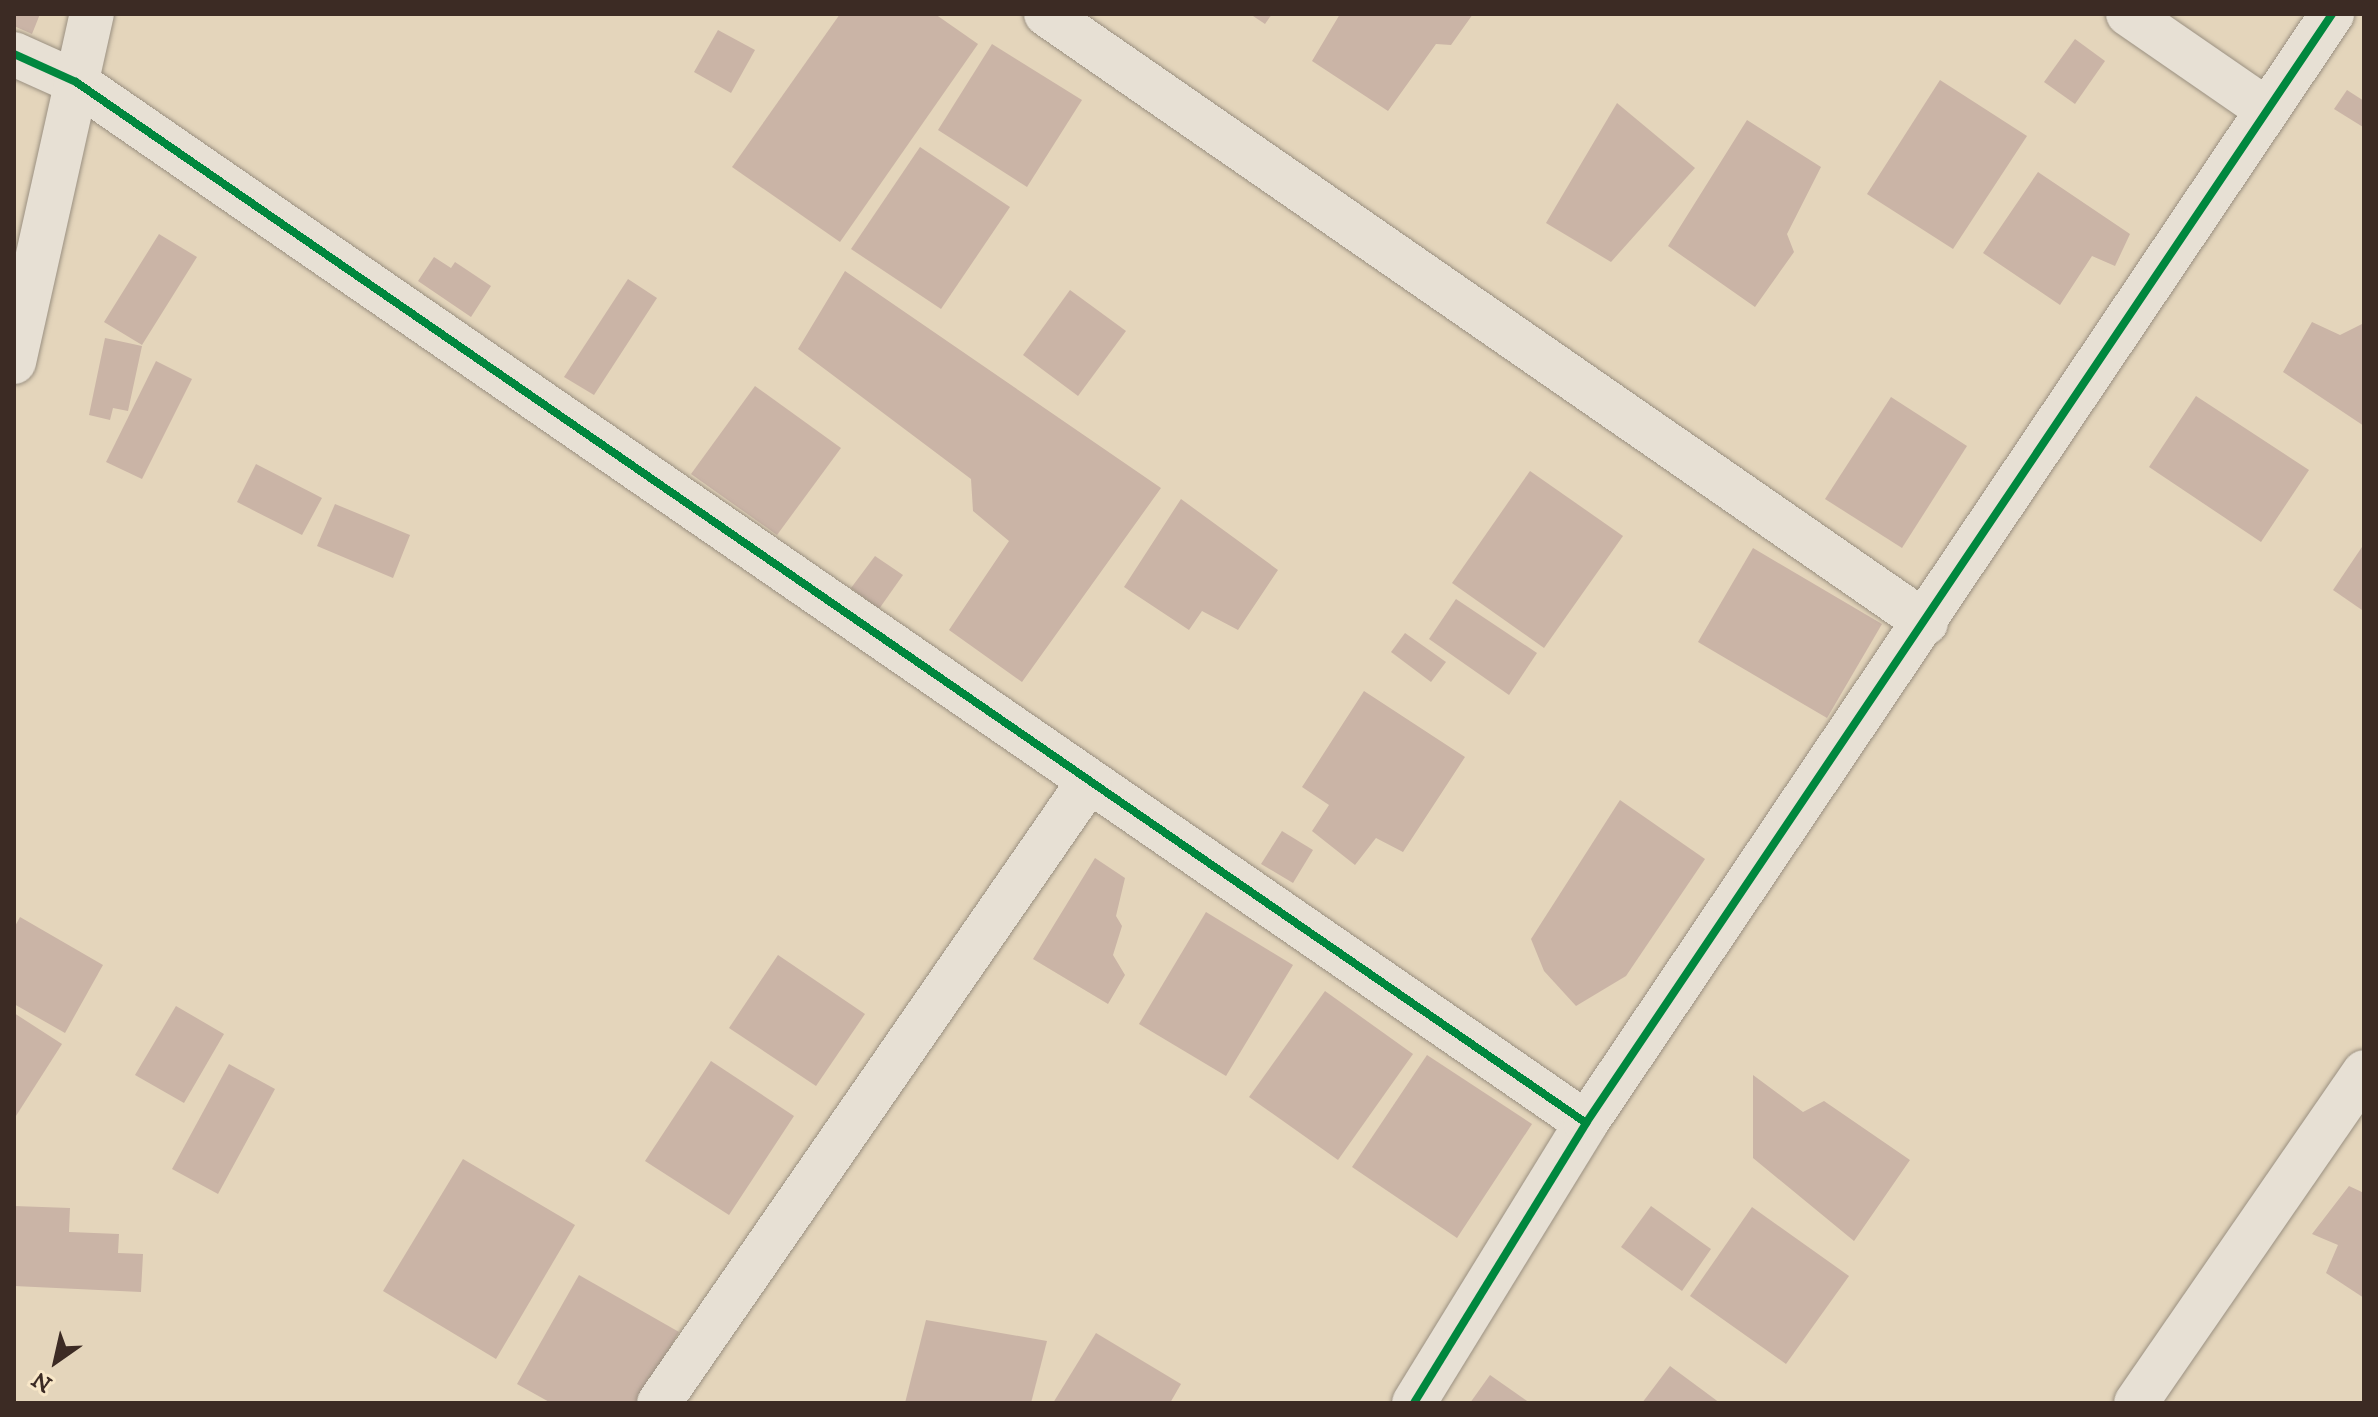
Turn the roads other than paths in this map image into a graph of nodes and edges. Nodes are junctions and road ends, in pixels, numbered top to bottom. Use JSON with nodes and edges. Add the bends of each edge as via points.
{"nodes":[{"id":1,"x":92,"y":14,"type":"edge"},
{"id":2,"x":1046,"y":14,"type":"edge"},
{"id":3,"x":2128,"y":14,"type":"edge"},
{"id":4,"x":2332,"y":14,"type":"edge"},
{"id":5,"x":14,"y":54,"type":"edge"},
{"id":6,"x":76,"y":82,"type":"junction"},
{"id":7,"x":2267,"y":110,"type":"junction"},
{"id":8,"x":14,"y":362,"type":"edge"},
{"id":9,"x":1926,"y":623,"type":"junction"},
{"id":10,"x":1089,"y":781,"type":"junction"},
{"id":11,"x":2364,"y":1072,"type":"edge"},
{"id":12,"x":1586,"y":1123,"type":"junction"},
{"id":13,"x":659,"y":1403,"type":"edge"},
{"id":14,"x":1414,"y":1403,"type":"edge"},
{"id":15,"x":2136,"y":1403,"type":"edge"}],
"edges":[{"from":1,"to":6,"type":"street"},
{"from":2,"to":9,"type":"street"},
{"from":3,"to":7,"type":"street"},
{"from":4,"to":7,"type":"street"},
{"from":5,"to":6,"type":"street"},
{"from":6,"to":8,"type":"street"},
{"from":6,"to":10,"type":"street"},
{"from":7,"to":9,"type":"street"},
{"from":9,"to":12,"type":"street"},
{"from":10,"to":12,"type":"street"},
{"from":10,"to":13,"type":"street"},
{"from":11,"to":15,"type":"street"},
{"from":12,"to":14,"type":"street"}]}
